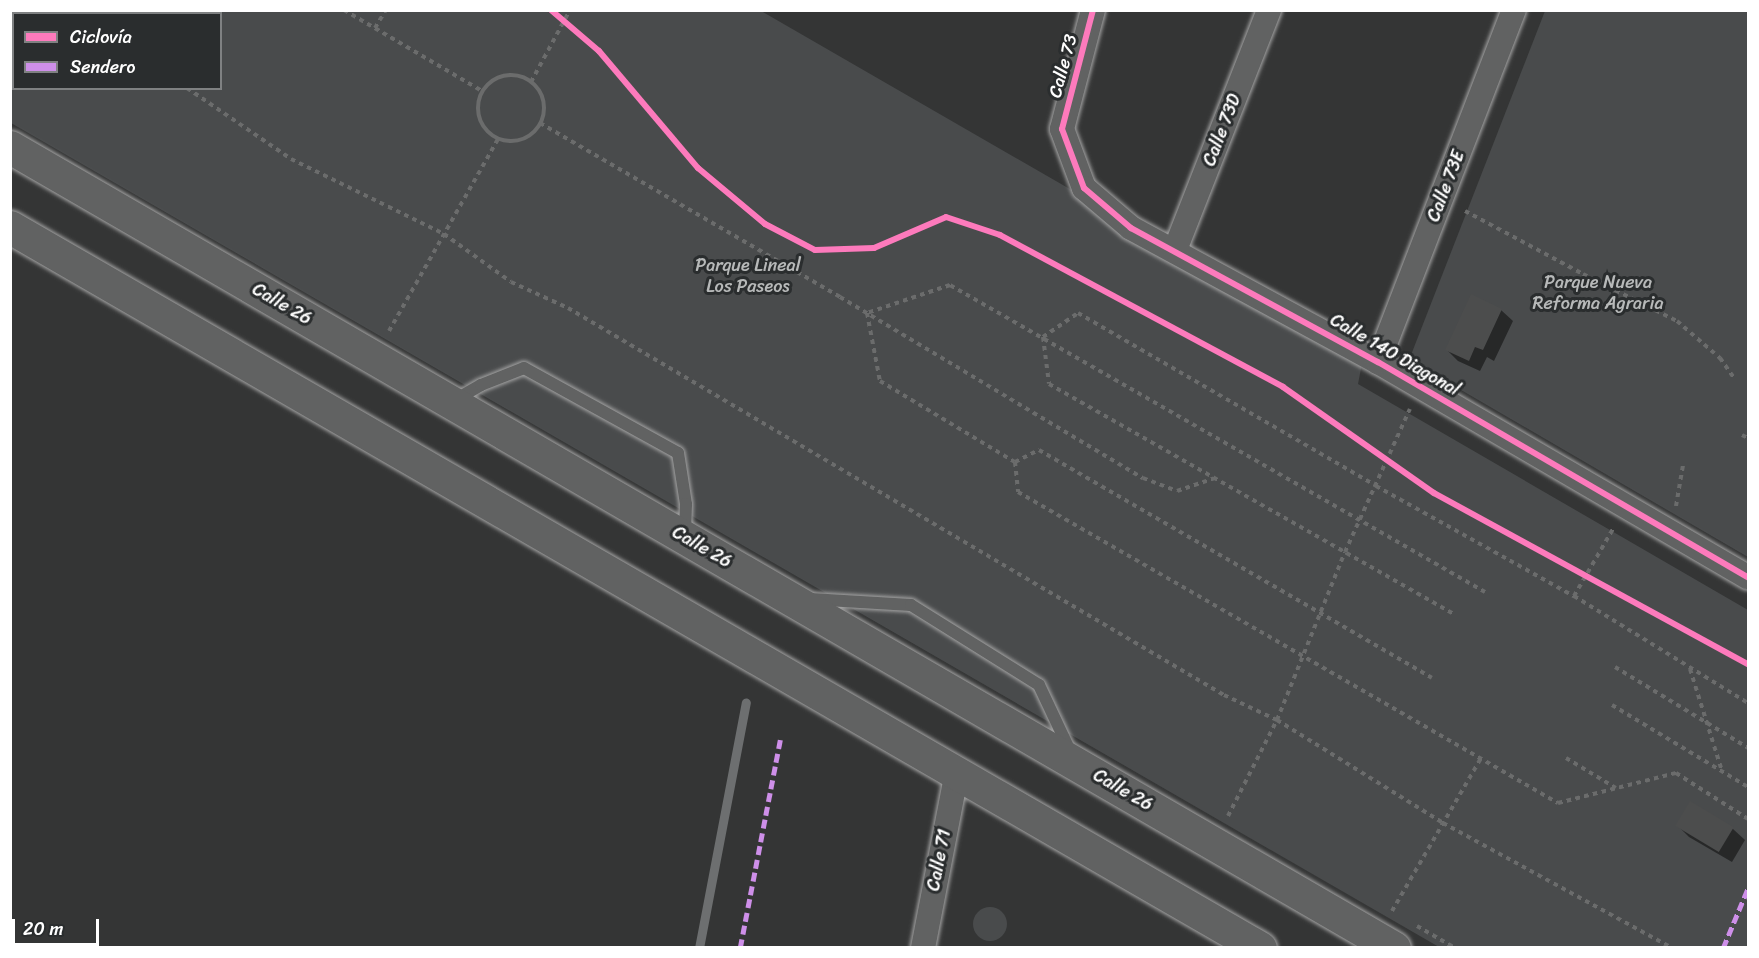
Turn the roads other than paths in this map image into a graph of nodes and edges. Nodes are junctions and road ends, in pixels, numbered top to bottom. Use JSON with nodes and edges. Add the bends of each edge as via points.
{"nodes":[{"id":1,"x":1092,"y":10,"type":"edge"},
{"id":2,"x":1269,"y":10,"type":"edge"},
{"id":3,"x":1514,"y":10,"type":"edge"},
{"id":4,"x":1062,"y":129,"type":"joint"},
{"id":5,"x":10,"y":147,"type":"edge"},
{"id":6,"x":10,"y":227,"type":"edge"},
{"id":7,"x":1176,"y":250,"type":"junction"},
{"id":8,"x":1378,"y":362,"type":"junction"},
{"id":9,"x":451,"y":402,"type":"junction"},
{"id":10,"x":685,"y":537,"type":"junction"},
{"id":11,"x":1749,"y":577,"type":"edge"},
{"id":12,"x":790,"y":597,"type":"junction"},
{"id":13,"x":1075,"y":763,"type":"junction"},
{"id":14,"x":957,"y":772,"type":"junction"},
{"id":15,"x":923,"y":948,"type":"edge"},
{"id":16,"x":1260,"y":948,"type":"edge"},
{"id":17,"x":1394,"y":948,"type":"edge"}],
"edges":[{"from":1,"to":4,"type":"street","name":"Calle 73"},
{"from":2,"to":7,"type":"street","name":"Calle 73D"},
{"from":3,"to":8,"type":"street","name":"Calle 73E"},
{"from":4,"to":7,"type":"street","name":"Calle 140 Diagonal","via":[[1084,188],[1131,228]]},
{"from":5,"to":9,"type":"main road","name":"Calle 26"},
{"from":6,"to":14,"type":"main road"},
{"from":7,"to":8,"type":"street","name":"Calle 140 Diagonal"},
{"from":8,"to":11,"type":"street","name":"Calle 140 Diagonal"},
{"from":9,"to":10,"type":"main road","name":"Calle 26"},
{"from":9,"to":10,"type":"lane","via":[[524,368],[678,453],[686,504]]},
{"from":10,"to":12,"type":"main road","name":"Calle 26"},
{"from":12,"to":13,"type":"main road","name":"Calle 26"},
{"from":12,"to":13,"type":"lane","via":[[911,605],[1039,685]]},
{"from":13,"to":17,"type":"main road","name":"Calle 26"},
{"from":14,"to":15,"type":"street","name":"Calle 71"},
{"from":14,"to":16,"type":"main road"}]}
